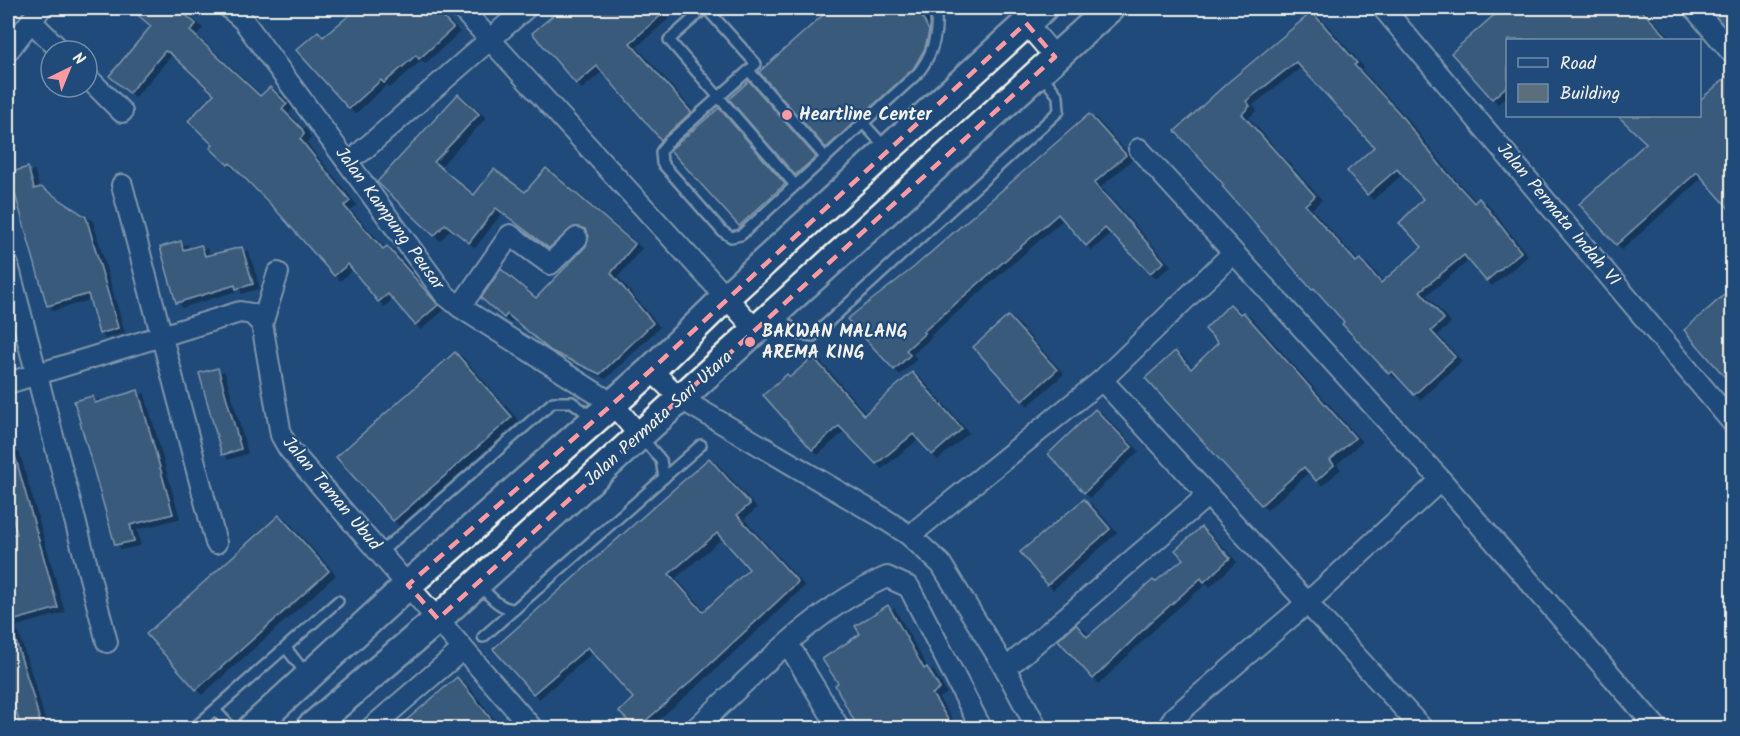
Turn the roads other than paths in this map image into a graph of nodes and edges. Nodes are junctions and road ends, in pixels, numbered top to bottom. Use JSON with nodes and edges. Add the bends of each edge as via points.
{"nodes":[{"id":1,"x":229,"y":8,"type":"edge"},
{"id":2,"x":461,"y":8,"type":"edge"},
{"id":3,"x":526,"y":8,"type":"edge"},
{"id":4,"x":706,"y":8,"type":"edge"},
{"id":5,"x":935,"y":8,"type":"edge"},
{"id":6,"x":1110,"y":8,"type":"edge"},
{"id":7,"x":1383,"y":8,"type":"edge"},
{"id":8,"x":1694,"y":8,"type":"edge"},
{"id":9,"x":36,"y":14,"type":"edge"},
{"id":10,"x":1034,"y":15,"type":"edge"},
{"id":11,"x":53,"y":39,"type":"edge"},
{"id":12,"x":490,"y":41,"type":"junction"},
{"id":13,"x":8,"y":51,"type":"edge"},
{"id":14,"x":1732,"y":53,"type":"edge"},
{"id":15,"x":1047,"y":64,"type":"junction"},
{"id":16,"x":749,"y":70,"type":"junction"},
{"id":17,"x":99,"y":89,"type":"edge"},
{"id":18,"x":721,"y":96,"type":"junction"},
{"id":19,"x":122,"y":112,"type":"dead end"},
{"id":20,"x":864,"y":123,"type":"junction"},
{"id":21,"x":886,"y":149,"type":"junction"},
{"id":22,"x":1139,"y":149,"type":"dead end"},
{"id":23,"x":361,"y":152,"type":"dead end"},
{"id":24,"x":826,"y":158,"type":"junction"},
{"id":25,"x":122,"y":185,"type":"dead end"},
{"id":26,"x":795,"y":185,"type":"junction"},
{"id":27,"x":577,"y":238,"type":"dead end"},
{"id":28,"x":1233,"y":253,"type":"junction"},
{"id":29,"x":8,"y":265,"type":"edge"},
{"id":30,"x":278,"y":273,"type":"dead end"},
{"id":31,"x":727,"y":296,"type":"junction"},
{"id":32,"x":460,"y":308,"type":"junction"},
{"id":33,"x":766,"y":322,"type":"junction"},
{"id":34,"x":262,"y":324,"type":"junction"},
{"id":35,"x":162,"y":336,"type":"junction"},
{"id":36,"x":651,"y":370,"type":"junction"},
{"id":37,"x":37,"y":375,"type":"junction"},
{"id":38,"x":1102,"y":380,"type":"junction"},
{"id":39,"x":8,"y":383,"type":"edge"},
{"id":40,"x":681,"y":399,"type":"junction"},
{"id":41,"x":604,"y":412,"type":"junction"},
{"id":42,"x":1732,"y":422,"type":"edge"},
{"id":43,"x":640,"y":436,"type":"junction"},
{"id":44,"x":701,"y":446,"type":"dead end"},
{"id":45,"x":664,"y":478,"type":"junction"},
{"id":46,"x":1441,"y":480,"type":"junction"},
{"id":47,"x":1208,"y":495,"type":"junction"},
{"id":48,"x":919,"y":528,"type":"dead end"},
{"id":49,"x":216,"y":543,"type":"dead end"},
{"id":50,"x":380,"y":553,"type":"junction"},
{"id":51,"x":477,"y":583,"type":"junction"},
{"id":52,"x":408,"y":585,"type":"junction"},
{"id":53,"x":338,"y":601,"type":"dead end"},
{"id":54,"x":1307,"y":603,"type":"junction"},
{"id":55,"x":515,"y":609,"type":"junction"},
{"id":56,"x":438,"y":619,"type":"junction"},
{"id":57,"x":483,"y":637,"type":"dead end"},
{"id":58,"x":107,"y":642,"type":"dead end"},
{"id":59,"x":788,"y":644,"type":"junction"},
{"id":60,"x":286,"y":648,"type":"junction"},
{"id":61,"x":463,"y":649,"type":"junction"},
{"id":62,"x":1016,"y":660,"type":"dead end"},
{"id":63,"x":309,"y":678,"type":"junction"},
{"id":64,"x":215,"y":710,"type":"junction"},
{"id":65,"x":1167,"y":728,"type":"edge"},
{"id":66,"x":194,"y":729,"type":"edge"},
{"id":67,"x":232,"y":729,"type":"edge"},
{"id":68,"x":252,"y":729,"type":"edge"},
{"id":69,"x":310,"y":729,"type":"edge"},
{"id":70,"x":371,"y":729,"type":"edge"},
{"id":71,"x":532,"y":729,"type":"edge"},
{"id":72,"x":696,"y":729,"type":"edge"},
{"id":73,"x":839,"y":729,"type":"edge"},
{"id":74,"x":981,"y":729,"type":"edge"},
{"id":75,"x":1037,"y":729,"type":"edge"},
{"id":76,"x":1422,"y":729,"type":"edge"},
{"id":77,"x":1657,"y":729,"type":"edge"}],
"edges":[{"from":1,"to":32,"type":"street","name":"Jalan Kampung Peusar","via":[[243,20],[434,282]]},
{"from":2,"to":12,"type":"street"},
{"from":3,"to":12,"type":"street"},
{"from":4,"to":16,"type":"lane","via":[[756,64]]},
{"from":4,"to":18,"type":"lane","via":[[669,40]]},
{"from":5,"to":20,"type":"lane","via":[[935,38],[924,65]]},
{"from":6,"to":15,"type":"street","name":"Jalan Permata Sari Utara"},
{"from":7,"to":42,"type":"street","name":"Jalan Permata Indah VI"},
{"from":8,"to":14,"type":"street"},
{"from":9,"to":11,"type":"street"},
{"from":9,"to":13,"type":"street"},
{"from":10,"to":15,"type":"street"},
{"from":10,"to":21,"type":"street"},
{"from":12,"to":23,"type":"street"},
{"from":12,"to":31,"type":"street"},
{"from":15,"to":33,"type":"street","name":"Jalan Permata Sari Utara"},
{"from":15,"to":33,"type":"lane","via":[[1059,111],[813,336]]},
{"from":16,"to":18,"type":"lane"},
{"from":16,"to":24,"type":"lane"},
{"from":17,"to":19,"type":"street"},
{"from":18,"to":26,"type":"lane"},
{"from":18,"to":26,"type":"lane","via":[[667,143],[661,152],[662,163],[731,237],[741,235]]},
{"from":20,"to":21,"type":"lane"},
{"from":20,"to":24,"type":"lane"},
{"from":21,"to":31,"type":"street"},
{"from":22,"to":28,"type":"street"},
{"from":24,"to":26,"type":"lane"},
{"from":25,"to":35,"type":"street"},
{"from":27,"to":32,"type":"street","via":[[550,264],[510,235]]},
{"from":28,"to":38,"type":"street"},
{"from":28,"to":46,"type":"street"},
{"from":29,"to":37,"type":"street"},
{"from":30,"to":34,"type":"street"},
{"from":31,"to":33,"type":"street"},
{"from":31,"to":36,"type":"street"},
{"from":32,"to":41,"type":"street","name":"Jalan Kampung Peusar"},
{"from":33,"to":40,"type":"street","name":"Jalan Permata Sari Utara"},
{"from":34,"to":35,"type":"street","via":[[252,314],[240,312]]},
{"from":34,"to":50,"type":"street","name":"Jalan Taman Ubud","via":[[281,435]]},
{"from":35,"to":37,"type":"street"},
{"from":35,"to":49,"type":"street"},
{"from":36,"to":40,"type":"street"},
{"from":36,"to":41,"type":"street"},
{"from":37,"to":39,"type":"street"},
{"from":37,"to":58,"type":"street"},
{"from":38,"to":47,"type":"street"},
{"from":38,"to":48,"type":"street"},
{"from":40,"to":43,"type":"street","name":"Jalan Permata Sari Utara"},
{"from":40,"to":75,"type":"street","via":[[880,516],[930,553],[941,564],[1005,668]]},
{"from":41,"to":43,"type":"street","name":"Jalan Kampung Peusar"},
{"from":41,"to":50,"type":"lane","via":[[572,402],[553,402]]},
{"from":41,"to":52,"type":"street"},
{"from":43,"to":45,"type":"lane","via":[[661,460]]},
{"from":43,"to":51,"type":"street","name":"Jalan Permata Sari Utara"},
{"from":44,"to":45,"type":"lane"},
{"from":45,"to":55,"type":"lane"},
{"from":46,"to":54,"type":"street"},
{"from":46,"to":77,"type":"street"},
{"from":47,"to":54,"type":"street"},
{"from":47,"to":62,"type":"street"},
{"from":50,"to":52,"type":"street","name":"Jalan Taman Ubud"},
{"from":51,"to":55,"type":"lane","via":[[506,609]]},
{"from":51,"to":56,"type":"street","name":"Jalan Permata Sari Utara"},
{"from":52,"to":56,"type":"street","name":"Jalan Taman Ubud"},
{"from":52,"to":63,"type":"street"},
{"from":53,"to":60,"type":"lane"},
{"from":54,"to":65,"type":"street","via":[[1174,717]]},
{"from":54,"to":76,"type":"street"},
{"from":55,"to":57,"type":"lane"},
{"from":56,"to":61,"type":"street","name":"Jalan Taman Ubud"},
{"from":56,"to":69,"type":"street","name":"Jalan Permata Sari Utara"},
{"from":59,"to":72,"type":"street"},
{"from":59,"to":73,"type":"street"},
{"from":59,"to":74,"type":"street","via":[[865,587],[887,577],[899,580],[924,612]]},
{"from":60,"to":63,"type":"lane"},
{"from":60,"to":64,"type":"lane"},
{"from":61,"to":70,"type":"street"},
{"from":61,"to":71,"type":"street","name":"Jalan Taman Ubud"},
{"from":63,"to":68,"type":"street"},
{"from":64,"to":66,"type":"lane"},
{"from":64,"to":67,"type":"lane"}]}
